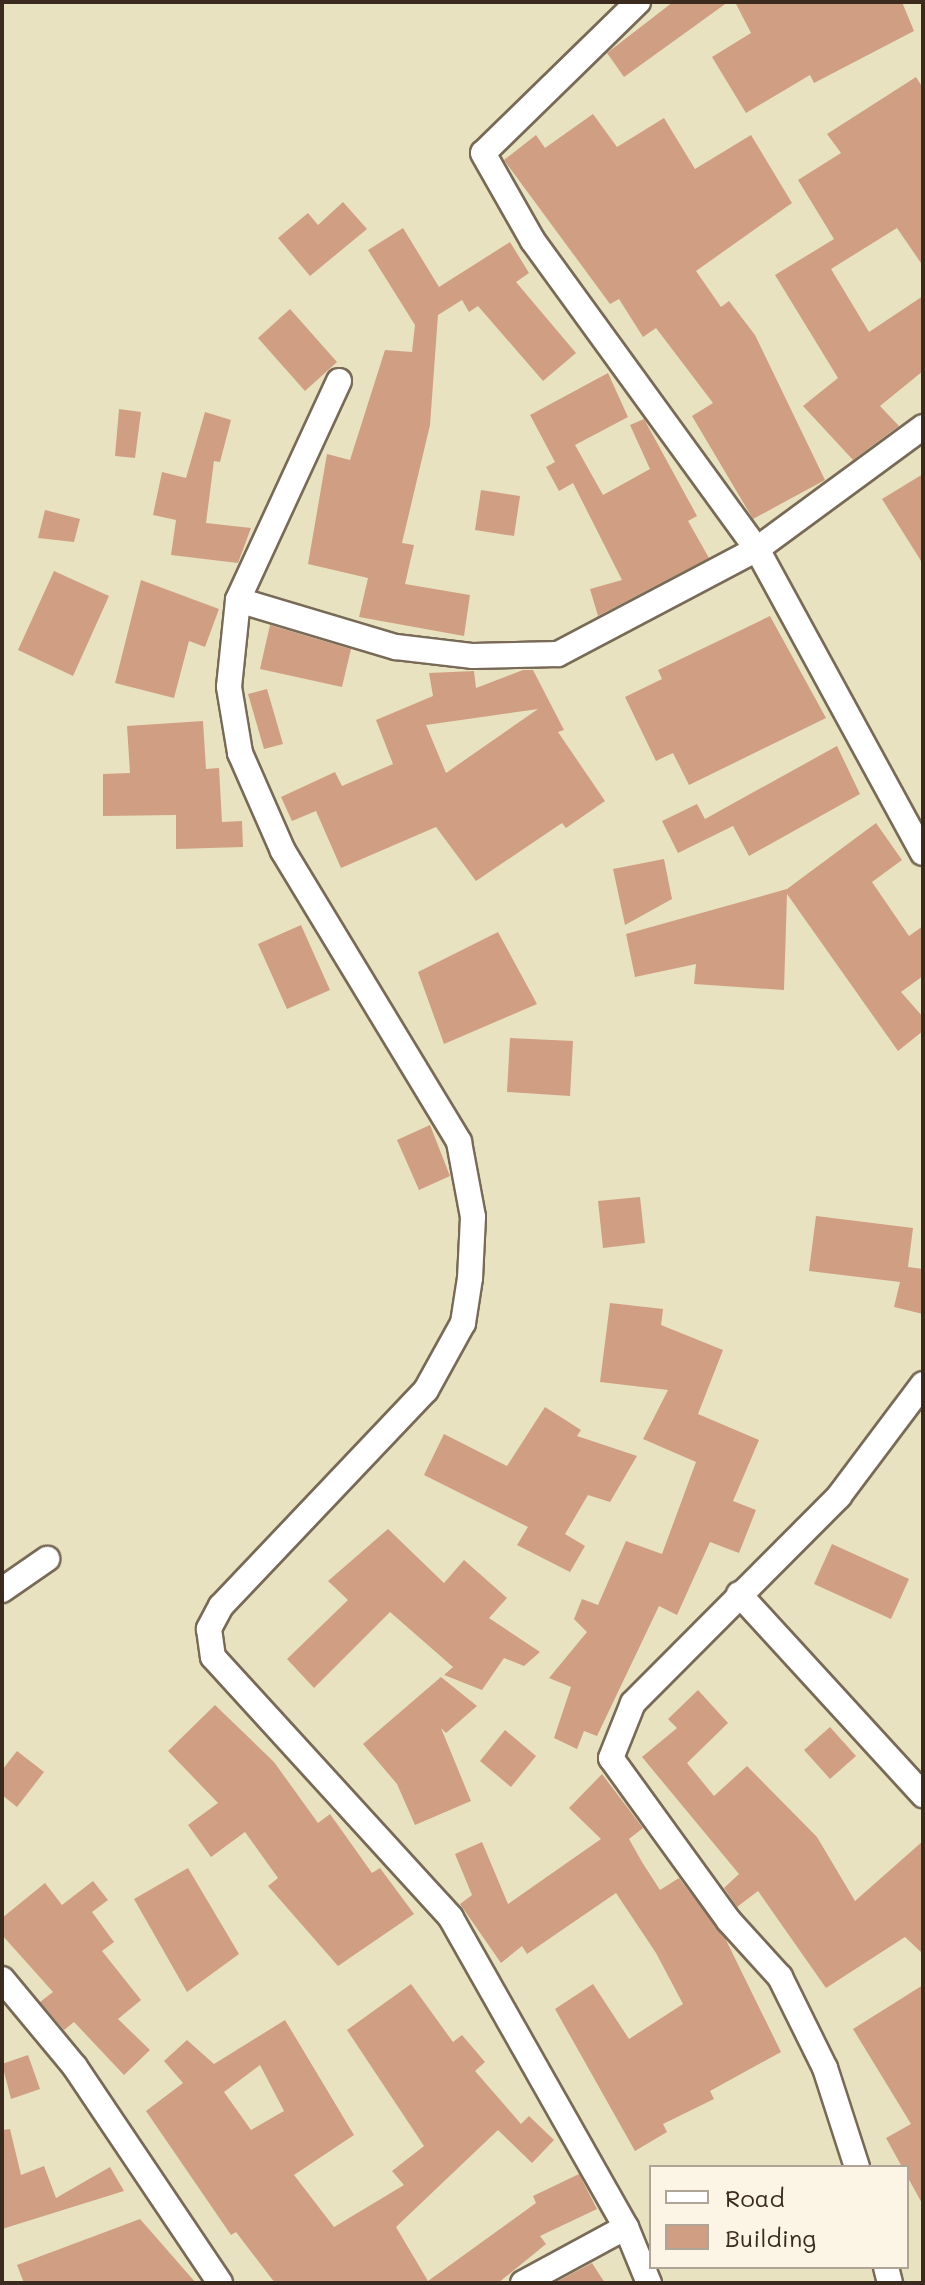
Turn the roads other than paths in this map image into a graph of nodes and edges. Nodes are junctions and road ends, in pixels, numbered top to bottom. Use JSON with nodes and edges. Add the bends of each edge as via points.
{"nodes":[{"id":1,"x":638,"y":2,"type":"edge"},
{"id":2,"x":339,"y":381,"type":"dead end"},
{"id":3,"x":923,"y":427,"type":"edge"},
{"id":4,"x":757,"y":549,"type":"junction"},
{"id":5,"x":238,"y":600,"type":"junction"},
{"id":6,"x":923,"y":853,"type":"edge"},
{"id":7,"x":923,"y":1384,"type":"edge"},
{"id":8,"x":47,"y":1559,"type":"dead end"},
{"id":9,"x":2,"y":1590,"type":"edge"},
{"id":10,"x":739,"y":1594,"type":"junction"},
{"id":11,"x":923,"y":1795,"type":"edge"},
{"id":12,"x":2,"y":1979,"type":"edge"},
{"id":13,"x":856,"y":2165,"type":"edge"},
{"id":14,"x":626,"y":2227,"type":"junction"},
{"id":15,"x":220,"y":2283,"type":"edge"},
{"id":16,"x":523,"y":2283,"type":"edge"},
{"id":17,"x":649,"y":2283,"type":"edge"}],
"edges":[{"from":1,"to":4,"type":"street","via":[[483,153],[533,241]]},
{"from":2,"to":5,"type":"street"},
{"from":3,"to":4,"type":"street"},
{"from":4,"to":5,"type":"street","via":[[558,654],[473,656],[396,647]]},
{"from":4,"to":6,"type":"street"},
{"from":5,"to":14,"type":"street","via":[[229,687],[240,753],[283,851],[459,1142],[473,1217],[463,1323],[426,1390],[221,1606],[209,1629],[213,1657],[451,1918]]},
{"from":7,"to":10,"type":"street","via":[[839,1496]]},
{"from":8,"to":9,"type":"street"},
{"from":10,"to":11,"type":"street"},
{"from":10,"to":13,"type":"street","via":[[633,1703],[611,1758],[729,1921],[780,1977],[825,2068]]},
{"from":12,"to":15,"type":"street","via":[[75,2067]]},
{"from":14,"to":16,"type":"street"},
{"from":14,"to":17,"type":"street"}]}
